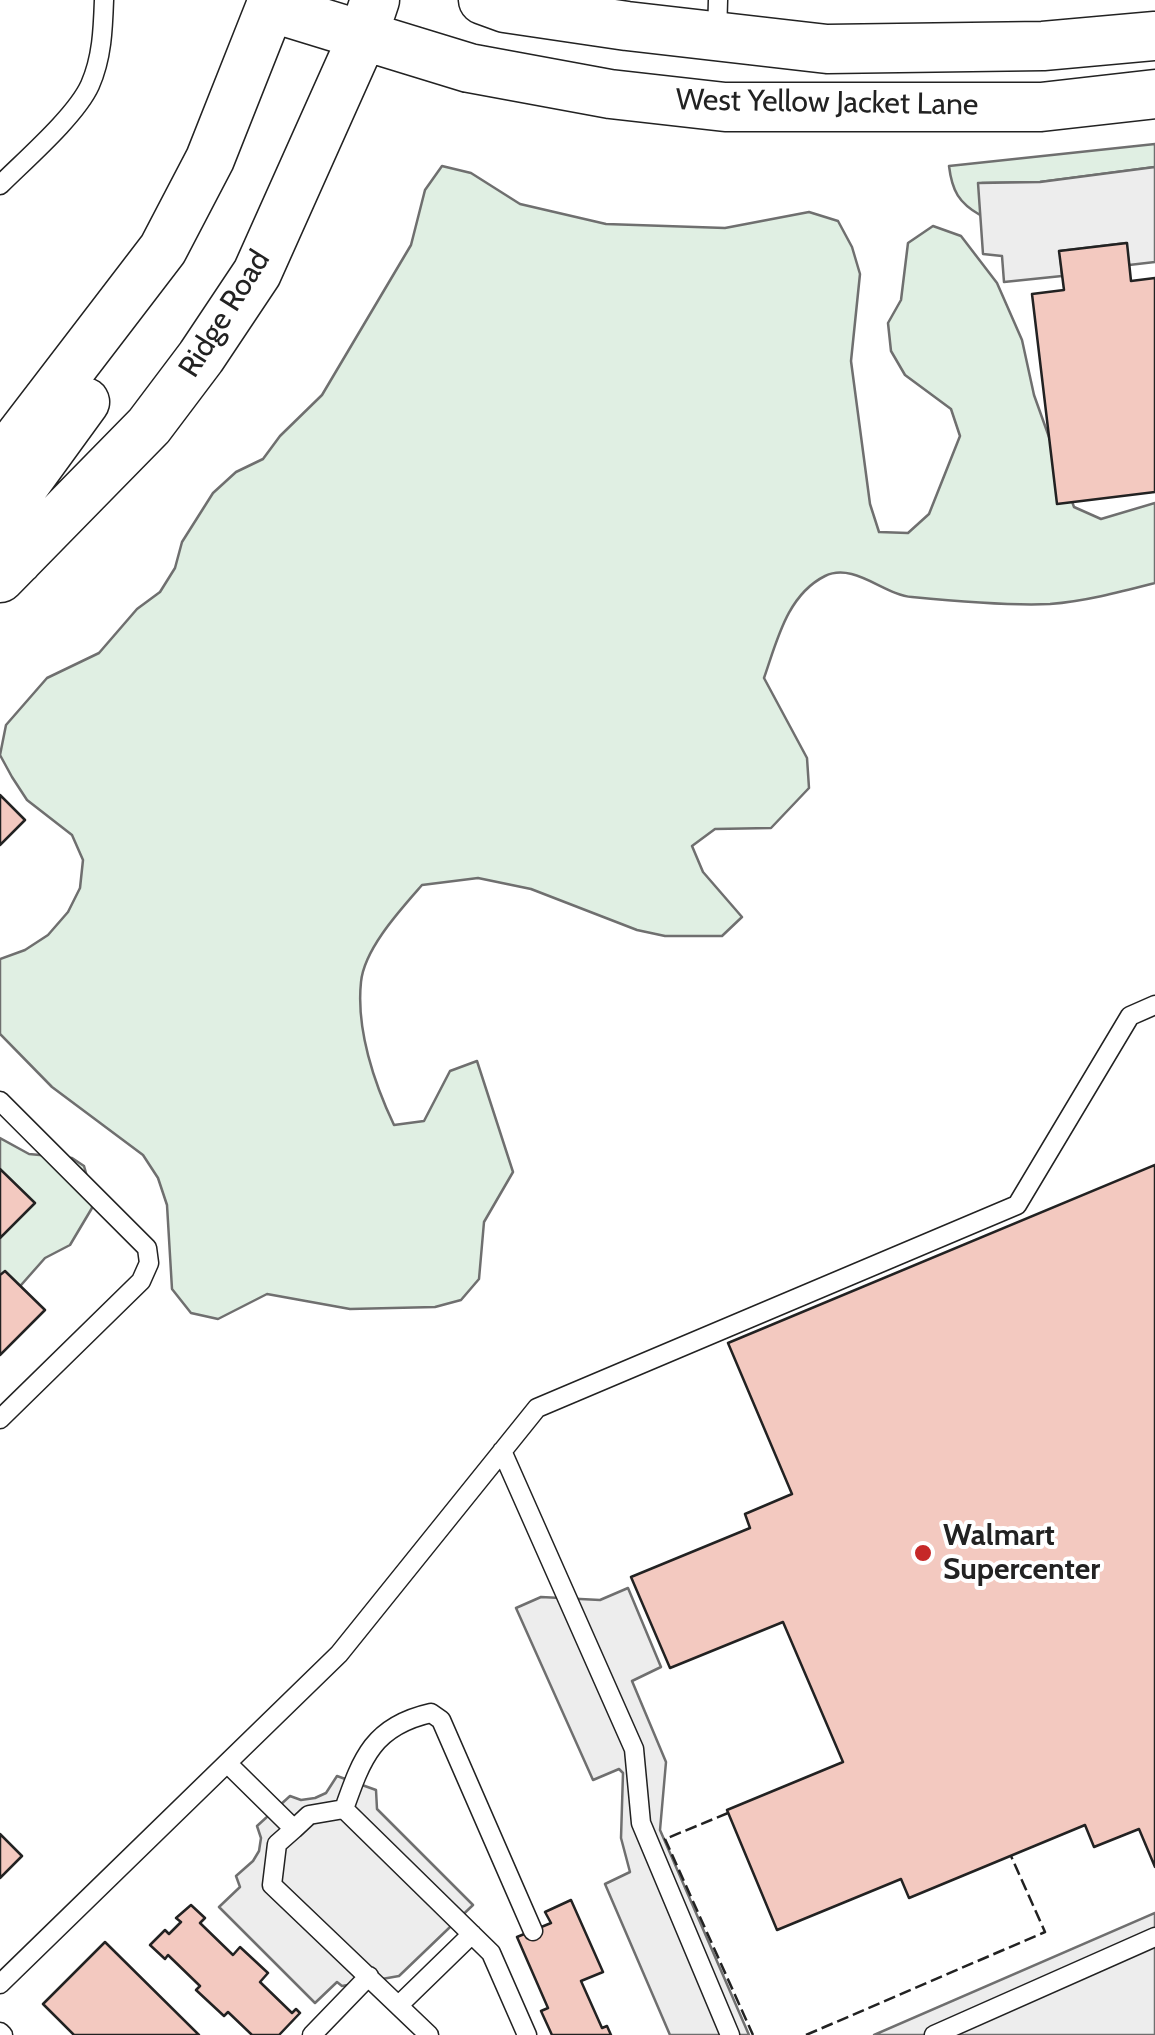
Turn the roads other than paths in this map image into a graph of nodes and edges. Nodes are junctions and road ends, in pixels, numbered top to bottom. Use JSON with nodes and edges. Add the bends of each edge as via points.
{"nodes":[{"id":1,"x":104,"y":0,"type":"edge"},
{"id":2,"x":483,"y":0,"type":"edge"},
{"id":3,"x":263,"y":2,"type":"edge"},
{"id":4,"x":369,"y":18,"type":"edge"},
{"id":5,"x":717,"y":18,"type":"edge"},
{"id":6,"x":1155,"y":36,"type":"edge"},
{"id":7,"x":1155,"y":94,"type":"edge"},
{"id":8,"x":0,"y":185,"type":"edge"},
{"id":9,"x":163,"y":249,"type":"junction"},
{"id":10,"x":0,"y":462,"type":"edge"},
{"id":11,"x":9,"y":569,"type":"edge"},
{"id":12,"x":1155,"y":1005,"type":"edge"},
{"id":13,"x":0,"y":1100,"type":"edge"},
{"id":14,"x":0,"y":1419,"type":"edge"},
{"id":15,"x":502,"y":1451,"type":"junction"},
{"id":16,"x":227,"y":1763,"type":"junction"},
{"id":17,"x":344,"y":1809,"type":"junction"},
{"id":18,"x":294,"y":1829,"type":"junction"},
{"id":19,"x":534,"y":1931,"type":"dead end"},
{"id":20,"x":472,"y":1934,"type":"junction"},
{"id":21,"x":1155,"y":1937,"type":"edge"},
{"id":22,"x":368,"y":1976,"type":"junction"},
{"id":23,"x":0,"y":1984,"type":"edge"},
{"id":24,"x":399,"y":2005,"type":"junction"},
{"id":25,"x":426,"y":2034,"type":"edge"},
{"id":26,"x":312,"y":2035,"type":"edge"},
{"id":27,"x":527,"y":2035,"type":"edge"},
{"id":28,"x":730,"y":2035,"type":"edge"},
{"id":29,"x":934,"y":2035,"type":"edge"}],
"edges":[{"from":1,"to":8,"type":"lane","via":[[102,44],[89,88]]},
{"from":2,"to":5,"type":"street","name":"West Yellow Jacket Lane","via":[[505,8]]},
{"from":3,"to":4,"type":"street","name":"West Yellow Jacket Lane"},
{"from":3,"to":9,"type":"street","via":[[210,159]]},
{"from":4,"to":7,"type":"street","name":"West Yellow Jacket Lane","via":[[469,68],[725,107],[1041,107]]},
{"from":4,"to":11,"type":"street","name":"Ridge Road","via":[[257,273],[150,426]]},
{"from":5,"to":6,"type":"street","name":"West Yellow Jacket Lane","via":[[828,49],[1044,46]]},
{"from":9,"to":10,"type":"street"},
{"from":9,"to":11,"type":"street","via":[[128,343],[16,497]]},
{"from":12,"to":15,"type":"lane","via":[[1130,1016],[1018,1205],[536,1408]]},
{"from":13,"to":14,"type":"lane","via":[[147,1248],[149,1262],[140,1281]]},
{"from":15,"to":16,"type":"lane","via":[[339,1654]]},
{"from":15,"to":28,"type":"lane","via":[[634,1749],[641,1823]]},
{"from":16,"to":18,"type":"lane"},
{"from":16,"to":23,"type":"lane"},
{"from":17,"to":18,"type":"lane","via":[[309,1815]]},
{"from":17,"to":19,"type":"lane","via":[[373,1742],[410,1718],[432,1713],[441,1720]]},
{"from":17,"to":20,"type":"lane"},
{"from":18,"to":22,"type":"lane","via":[[278,1844],[272,1885]]},
{"from":20,"to":24,"type":"lane"},
{"from":20,"to":27,"type":"lane","via":[[491,1954]]},
{"from":21,"to":29,"type":"lane"},
{"from":22,"to":24,"type":"lane"},
{"from":22,"to":26,"type":"lane"},
{"from":24,"to":25,"type":"lane"}]}
